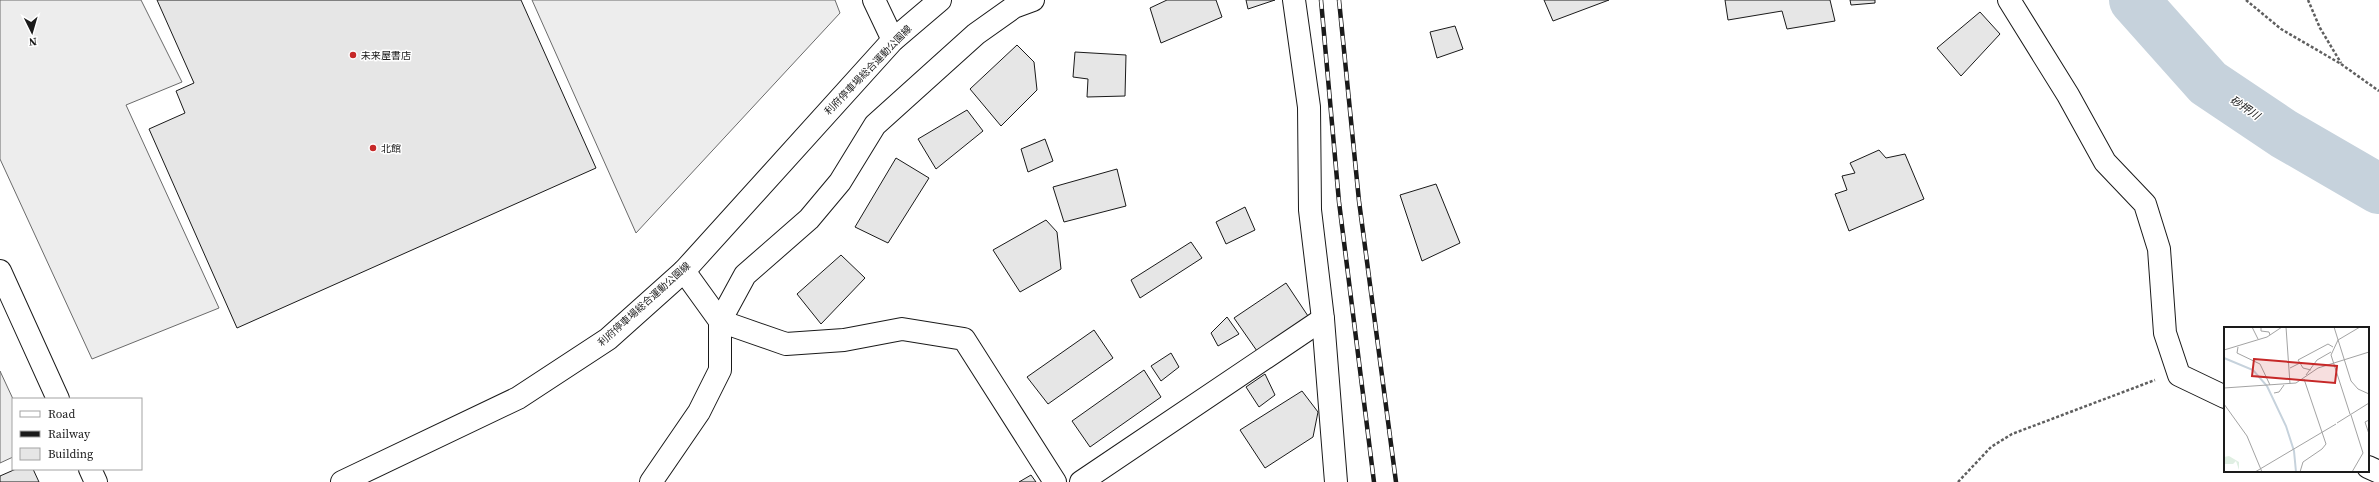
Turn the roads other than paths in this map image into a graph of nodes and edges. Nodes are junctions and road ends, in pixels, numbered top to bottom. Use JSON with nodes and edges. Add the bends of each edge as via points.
{"nodes":[{"id":1,"x":874,"y":0,"type":"edge"},
{"id":2,"x":940,"y":0,"type":"edge"},
{"id":3,"x":1033,"y":0,"type":"edge"},
{"id":4,"x":1294,"y":0,"type":"edge"},
{"id":5,"x":2009,"y":0,"type":"edge"},
{"id":6,"x":893,"y":40,"type":"junction"},
{"id":7,"x":0,"y":271,"type":"edge"},
{"id":8,"x":684,"y":271,"type":"junction"},
{"id":9,"x":1324,"y":319,"type":"junction"},
{"id":10,"x":720,"y":320,"type":"junction"},
{"id":11,"x":2224,"y":397,"type":"edge"},
{"id":12,"x":58,"y":398,"type":"edge"},
{"id":13,"x":2369,"y":467,"type":"edge"},
{"id":14,"x":90,"y":470,"type":"edge"},
{"id":15,"x":2379,"y":472,"type":"edge"},
{"id":16,"x":96,"y":482,"type":"edge"},
{"id":17,"x":342,"y":482,"type":"edge"},
{"id":18,"x":651,"y":482,"type":"edge"},
{"id":19,"x":1055,"y":482,"type":"edge"},
{"id":20,"x":1081,"y":482,"type":"edge"},
{"id":21,"x":1336,"y":482,"type":"edge"}],
"edges":[{"from":1,"to":6,"type":"street"},
{"from":2,"to":6,"type":"street","name":"利府停車場総合運動公園線"},
{"from":3,"to":10,"type":"street","via":[[1014,7],[976,34],[875,125],[840,182],[809,219],[745,275]]},
{"from":4,"to":9,"type":"street","via":[[1309,107],[1310,210]]},
{"from":5,"to":11,"type":"street","via":[[2068,95],[2105,162],[2145,204],[2160,249],[2165,333],[2180,375]]},
{"from":6,"to":8,"type":"street","name":"利府停車場総合運動公園線"},
{"from":7,"to":12,"type":"street"},
{"from":8,"to":10,"type":"street"},
{"from":8,"to":17,"type":"street","name":"利府停車場総合運動公園線","via":[[608,339],[518,398]]},
{"from":9,"to":20,"type":"street"},
{"from":9,"to":21,"type":"street"},
{"from":10,"to":18,"type":"street","via":[[720,370],[699,412]]},
{"from":10,"to":19,"type":"street","via":[[786,344],[844,340],[902,330],[964,339]]},
{"from":13,"to":15,"type":"street"},
{"from":14,"to":16,"type":"street"}]}
